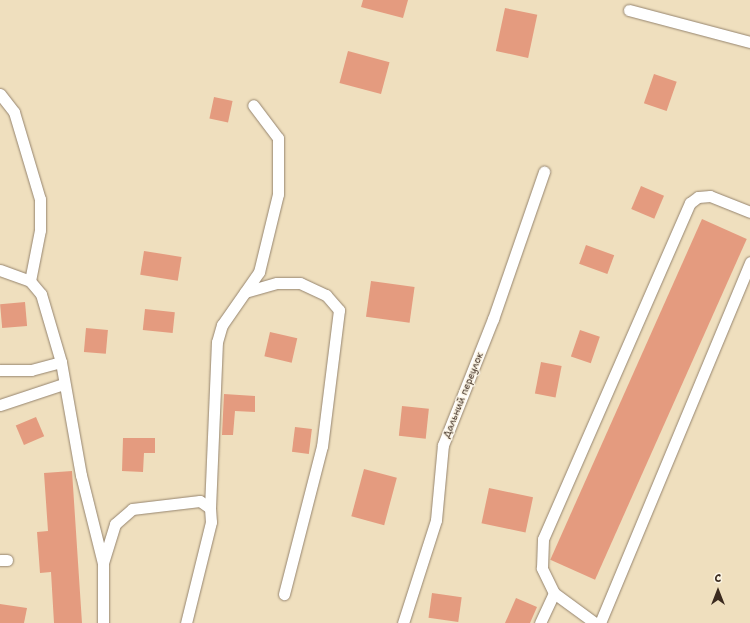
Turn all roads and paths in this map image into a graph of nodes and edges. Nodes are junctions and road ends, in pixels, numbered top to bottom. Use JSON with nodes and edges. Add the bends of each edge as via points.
{"nodes":[{"id":1,"x":630,"y":10,"type":"dead end"},
{"id":2,"x":750,"y":42,"type":"edge"},
{"id":3,"x":0,"y":94,"type":"edge"},
{"id":4,"x":253,"y":105,"type":"dead end"},
{"id":5,"x":544,"y":172,"type":"dead end"},
{"id":6,"x":750,"y":212,"type":"edge"},
{"id":7,"x":750,"y":262,"type":"edge"},
{"id":8,"x":0,"y":270,"type":"edge"},
{"id":9,"x":30,"y":281,"type":"junction"},
{"id":10,"x":245,"y":292,"type":"junction"},
{"id":11,"x":61,"y":362,"type":"junction"},
{"id":12,"x":0,"y":370,"type":"edge"},
{"id":13,"x":63,"y":384,"type":"junction"},
{"id":14,"x":0,"y":405,"type":"edge"},
{"id":15,"x":210,"y":508,"type":"junction"},
{"id":16,"x":103,"y":563,"type":"junction"},
{"id":17,"x":554,"y":593,"type":"junction"},
{"id":18,"x":284,"y":594,"type":"dead end"},
{"id":19,"x":103,"y":623,"type":"edge"},
{"id":20,"x":186,"y":623,"type":"edge"},
{"id":21,"x":403,"y":623,"type":"edge"},
{"id":22,"x":540,"y":623,"type":"edge"},
{"id":23,"x":595,"y":623,"type":"edge"},
{"id":24,"x":600,"y":623,"type":"edge"}],
"edges":[{"from":1,"to":2,"type":"lane"},
{"from":3,"to":9,"type":"lane","via":[[14,112],[40,199],[40,230]]},
{"from":4,"to":10,"type":"lane","via":[[278,138],[280,156],[278,194],[265,253],[259,272]]},
{"from":5,"to":21,"type":"lane","name":"Дальний переулок","via":[[494,319],[442,445],[436,520]]},
{"from":6,"to":17,"type":"lane","via":[[710,196],[698,197],[690,203],[543,539],[542,568]]},
{"from":7,"to":24,"type":"lane"},
{"from":8,"to":9,"type":"lane","via":[[13,272]]},
{"from":9,"to":11,"type":"lane","via":[[41,294]]},
{"from":10,"to":15,"type":"lane","via":[[222,325],[217,342]]},
{"from":10,"to":18,"type":"lane","via":[[276,283],[300,283],[326,295],[338,310],[322,446]]},
{"from":11,"to":12,"type":"lane","via":[[31,370]]},
{"from":11,"to":13,"type":"lane"},
{"from":13,"to":14,"type":"lane"},
{"from":13,"to":16,"type":"lane"},
{"from":15,"to":16,"type":"lane","via":[[200,501],[132,509],[115,524]]},
{"from":15,"to":20,"type":"lane","via":[[211,522]]},
{"from":16,"to":19,"type":"lane"},
{"from":17,"to":22,"type":"lane"},
{"from":17,"to":23,"type":"lane"}]}
